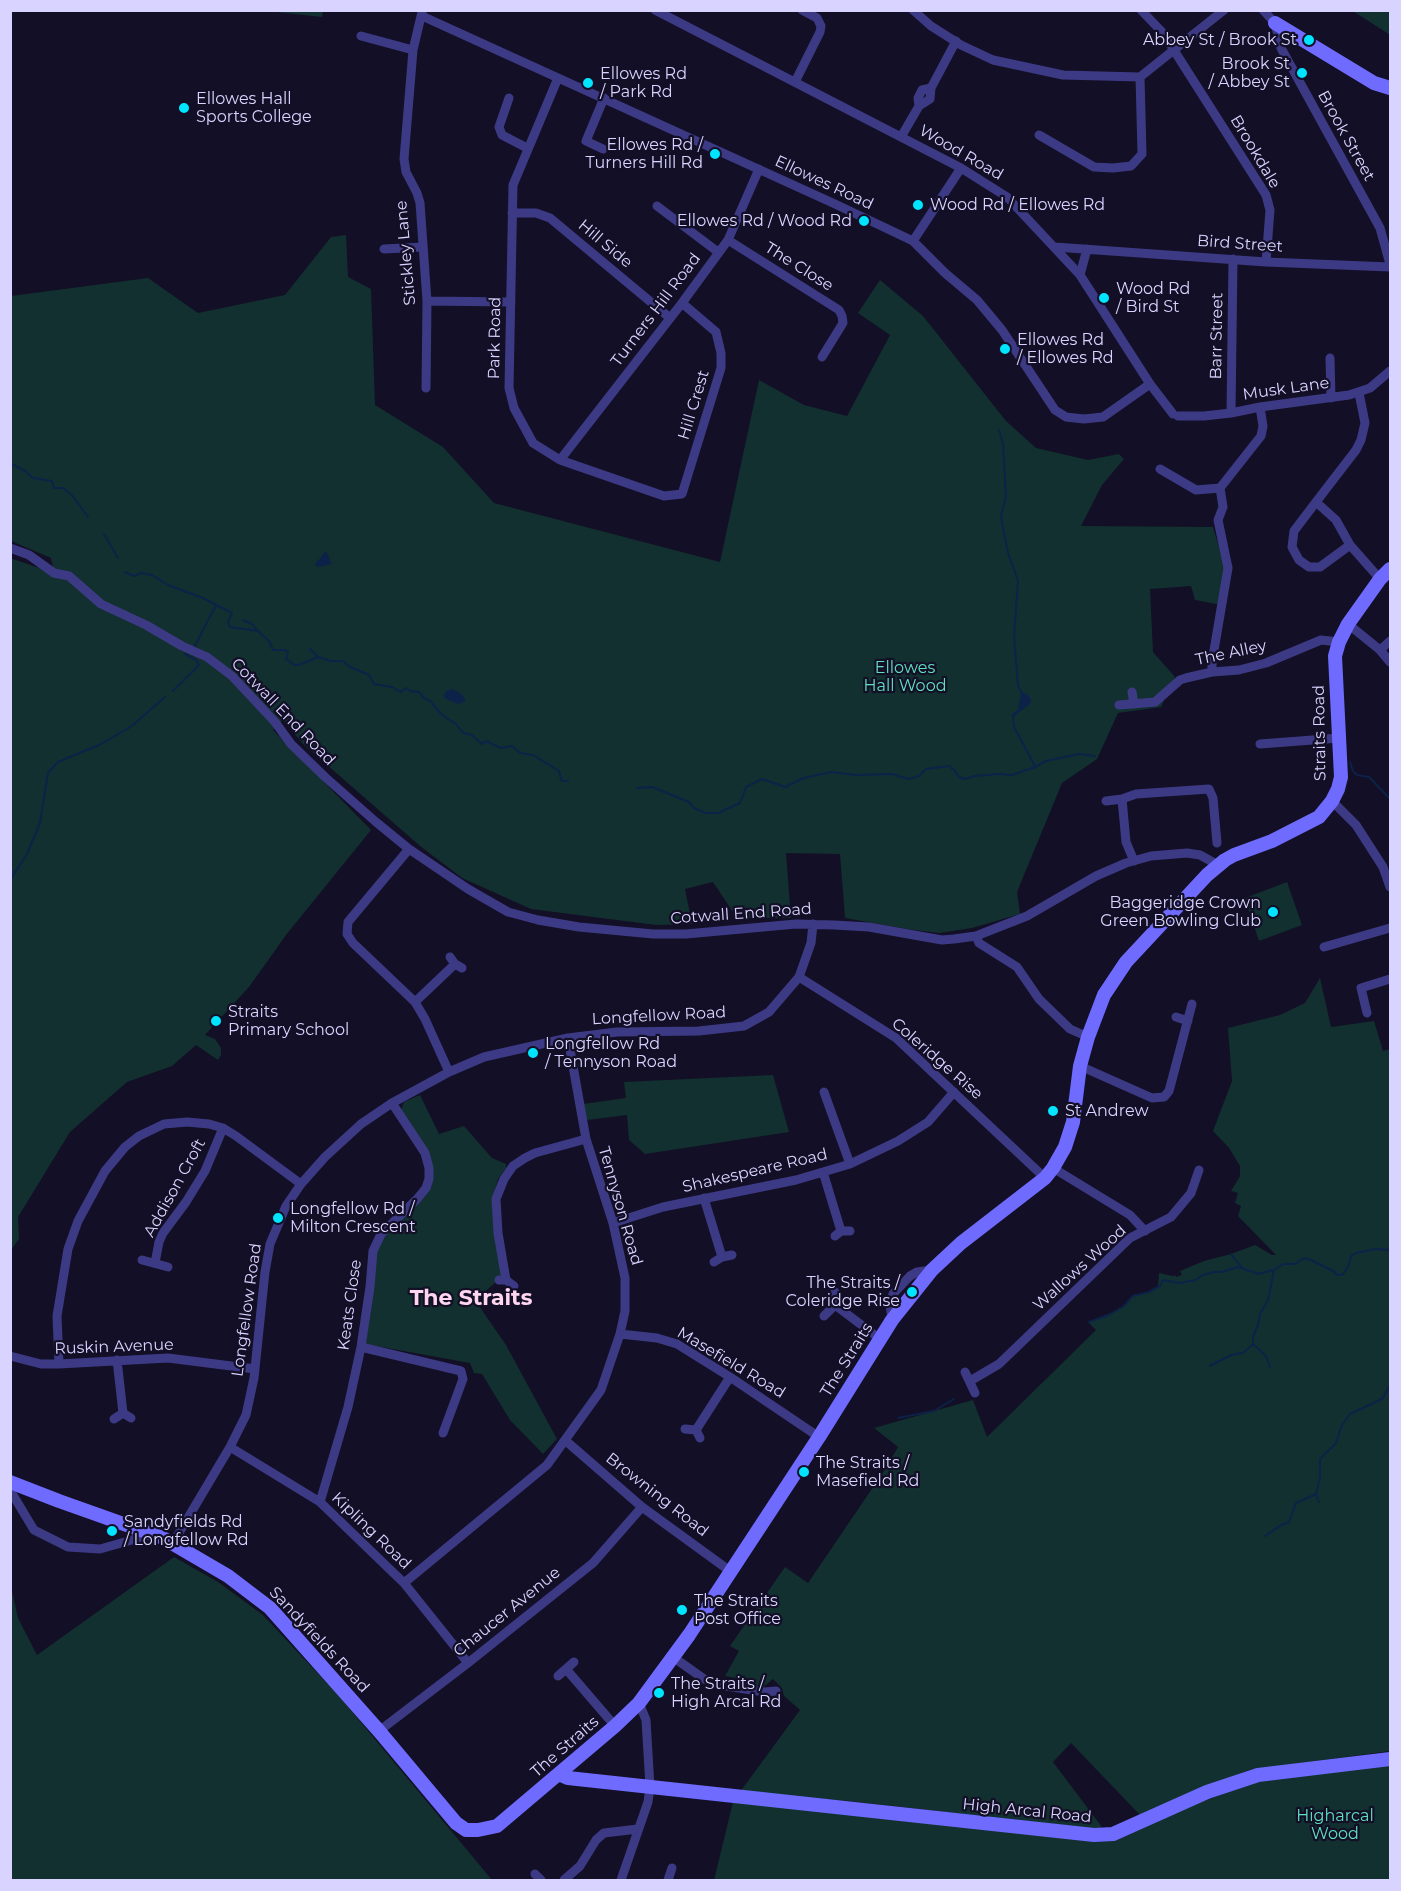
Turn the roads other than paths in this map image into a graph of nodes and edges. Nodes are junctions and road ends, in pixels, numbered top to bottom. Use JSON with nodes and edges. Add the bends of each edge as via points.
{"nodes":[{"id":1,"x":655,"y":10,"type":"edge"},
{"id":2,"x":802,"y":10,"type":"edge"},
{"id":3,"x":913,"y":10,"type":"edge"},
{"id":4,"x":1141,"y":10,"type":"edge"},
{"id":5,"x":1224,"y":10,"type":"edge"},
{"id":6,"x":1263,"y":10,"type":"edge"},
{"id":7,"x":422,"y":13,"type":"edge"},
{"id":8,"x":1275,"y":23,"type":"junction"},
{"id":9,"x":361,"y":36,"type":"dead end"},
{"id":10,"x":956,"y":42,"type":"junction"},
{"id":11,"x":413,"y":51,"type":"junction"},
{"id":12,"x":1174,"y":51,"type":"junction"},
{"id":13,"x":1140,"y":77,"type":"junction"},
{"id":14,"x":558,"y":78,"type":"junction"},
{"id":15,"x":795,"y":82,"type":"junction"},
{"id":16,"x":1390,"y":88,"type":"edge"},
{"id":17,"x":509,"y":98,"type":"dead end"},
{"id":18,"x":604,"y":98,"type":"junction"},
{"id":19,"x":1039,"y":135,"type":"dead end"},
{"id":20,"x":901,"y":137,"type":"junction"},
{"id":21,"x":527,"y":148,"type":"junction"},
{"id":22,"x":603,"y":149,"type":"dead end"},
{"id":23,"x":961,"y":168,"type":"junction"},
{"id":24,"x":759,"y":169,"type":"junction"},
{"id":25,"x":657,"y":206,"type":"dead end"},
{"id":26,"x":512,"y":213,"type":"junction"},
{"id":27,"x":728,"y":240,"type":"junction"},
{"id":28,"x":913,"y":241,"type":"junction"},
{"id":29,"x":423,"y":247,"type":"junction"},
{"id":30,"x":1055,"y":247,"type":"junction"},
{"id":31,"x":384,"y":249,"type":"dead end"},
{"id":32,"x":1087,"y":249,"type":"junction"},
{"id":33,"x":718,"y":252,"type":"junction"},
{"id":34,"x":1233,"y":259,"type":"junction"},
{"id":35,"x":1266,"y":262,"type":"junction"},
{"id":36,"x":1390,"y":266,"type":"edge"},
{"id":37,"x":1080,"y":275,"type":"junction"},
{"id":38,"x":426,"y":302,"type":"junction"},
{"id":39,"x":511,"y":302,"type":"junction"},
{"id":40,"x":682,"y":303,"type":"junction"},
{"id":41,"x":670,"y":318,"type":"junction"},
{"id":42,"x":822,"y":357,"type":"dead end"},
{"id":43,"x":1330,"y":358,"type":"dead end"},
{"id":44,"x":1390,"y":371,"type":"edge"},
{"id":45,"x":1150,"y":384,"type":"junction"},
{"id":46,"x":426,"y":388,"type":"dead end"},
{"id":47,"x":1359,"y":393,"type":"junction"},
{"id":48,"x":1331,"y":398,"type":"junction"},
{"id":49,"x":1260,"y":406,"type":"junction"},
{"id":50,"x":1231,"y":413,"type":"junction"},
{"id":51,"x":1176,"y":415,"type":"joint"},
{"id":52,"x":560,"y":460,"type":"junction"},
{"id":53,"x":1160,"y":469,"type":"dead end"},
{"id":54,"x":1220,"y":488,"type":"junction"},
{"id":55,"x":682,"y":494,"type":"joint"},
{"id":56,"x":1316,"y":502,"type":"junction"},
{"id":57,"x":1350,"y":545,"type":"junction"},
{"id":58,"x":10,"y":548,"type":"edge"},
{"id":59,"x":1390,"y":569,"type":"edge"},
{"id":60,"x":1380,"y":579,"type":"junction"},
{"id":61,"x":1347,"y":624,"type":"junction"},
{"id":62,"x":1390,"y":641,"type":"edge"},
{"id":63,"x":1339,"y":642,"type":"junction"},
{"id":64,"x":1380,"y":650,"type":"junction"},
{"id":65,"x":1390,"y":662,"type":"edge"},
{"id":66,"x":1212,"y":672,"type":"junction"},
{"id":67,"x":1132,"y":692,"type":"dead end"},
{"id":68,"x":1134,"y":704,"type":"junction"},
{"id":69,"x":1119,"y":705,"type":"dead end"},
{"id":70,"x":1339,"y":738,"type":"junction"},
{"id":71,"x":1260,"y":744,"type":"dead end"},
{"id":72,"x":1122,"y":799,"type":"junction"},
{"id":73,"x":1106,"y":801,"type":"dead end"},
{"id":74,"x":1332,"y":801,"type":"junction"},
{"id":75,"x":1217,"y":843,"type":"dead end"},
{"id":76,"x":409,"y":849,"type":"junction"},
{"id":77,"x":1134,"y":861,"type":"junction"},
{"id":78,"x":1218,"y":866,"type":"junction"},
{"id":79,"x":1207,"y":875,"type":"joint"},
{"id":80,"x":1390,"y":887,"type":"edge"},
{"id":81,"x":813,"y":924,"type":"junction"},
{"id":82,"x":1390,"y":928,"type":"edge"},
{"id":83,"x":976,"y":936,"type":"junction"},
{"id":84,"x":1324,"y":947,"type":"dead end"},
{"id":85,"x":456,"y":963,"type":"dead end"},
{"id":86,"x":799,"y":977,"type":"junction"},
{"id":87,"x":1390,"y":979,"type":"edge"},
{"id":88,"x":415,"y":1002,"type":"junction"},
{"id":89,"x":1192,"y":1004,"type":"dead end"},
{"id":90,"x":1367,"y":1013,"type":"dead end"},
{"id":91,"x":1176,"y":1017,"type":"dead end"},
{"id":92,"x":1188,"y":1021,"type":"junction"},
{"id":93,"x":1088,"y":1037,"type":"junction"},
{"id":94,"x":568,"y":1038,"type":"junction"},
{"id":95,"x":1080,"y":1066,"type":"junction"},
{"id":96,"x":448,"y":1072,"type":"junction"},
{"id":97,"x":825,"y":1092,"type":"dead end"},
{"id":98,"x":954,"y":1092,"type":"junction"},
{"id":99,"x":392,"y":1103,"type":"junction"},
{"id":100,"x":223,"y":1128,"type":"junction"},
{"id":101,"x":585,"y":1138,"type":"junction"},
{"id":102,"x":850,"y":1164,"type":"junction"},
{"id":103,"x":1199,"y":1170,"type":"dead end"},
{"id":104,"x":823,"y":1172,"type":"junction"},
{"id":105,"x":1049,"y":1173,"type":"junction"},
{"id":106,"x":300,"y":1184,"type":"junction"},
{"id":107,"x":704,"y":1198,"type":"junction"},
{"id":108,"x":613,"y":1223,"type":"junction"},
{"id":109,"x":1145,"y":1231,"type":"junction"},
{"id":110,"x":842,"y":1232,"type":"dead end"},
{"id":111,"x":723,"y":1258,"type":"dead end"},
{"id":112,"x":142,"y":1260,"type":"dead end"},
{"id":113,"x":155,"y":1263,"type":"junction"},
{"id":114,"x":168,"y":1267,"type":"dead end"},
{"id":115,"x":506,"y":1282,"type":"dead end"},
{"id":116,"x":835,"y":1292,"type":"dead end"},
{"id":117,"x":835,"y":1305,"type":"junction"},
{"id":118,"x":824,"y":1316,"type":"dead end"},
{"id":119,"x":620,"y":1334,"type":"junction"},
{"id":120,"x":880,"y":1339,"type":"junction"},
{"id":121,"x":361,"y":1347,"type":"junction"},
{"id":122,"x":10,"y":1356,"type":"edge"},
{"id":123,"x":117,"y":1360,"type":"junction"},
{"id":124,"x":59,"y":1364,"type":"junction"},
{"id":125,"x":255,"y":1369,"type":"junction"},
{"id":126,"x":730,"y":1377,"type":"junction"},
{"id":127,"x":975,"y":1393,"type":"dead end"},
{"id":128,"x":114,"y":1419,"type":"dead end"},
{"id":129,"x":685,"y":1429,"type":"dead end"},
{"id":130,"x":442,"y":1435,"type":"dead end"},
{"id":131,"x":819,"y":1437,"type":"junction"},
{"id":132,"x":566,"y":1441,"type":"junction"},
{"id":133,"x":230,"y":1447,"type":"junction"},
{"id":134,"x":10,"y":1482,"type":"edge"},
{"id":135,"x":10,"y":1490,"type":"edge"},
{"id":136,"x":321,"y":1502,"type":"junction"},
{"id":137,"x":642,"y":1507,"type":"junction"},
{"id":138,"x":153,"y":1534,"type":"junction"},
{"id":139,"x":173,"y":1542,"type":"junction"},
{"id":140,"x":730,"y":1571,"type":"junction"},
{"id":141,"x":404,"y":1583,"type":"junction"},
{"id":142,"x":673,"y":1657,"type":"junction"},
{"id":143,"x":574,"y":1662,"type":"dead end"},
{"id":144,"x":468,"y":1663,"type":"junction"},
{"id":145,"x":566,"y":1669,"type":"junction"},
{"id":146,"x":558,"y":1676,"type":"dead end"},
{"id":147,"x":776,"y":1691,"type":"dead end"},
{"id":148,"x":639,"y":1703,"type":"junction"},
{"id":149,"x":615,"y":1726,"type":"junction"},
{"id":150,"x":380,"y":1731,"type":"junction"},
{"id":151,"x":1390,"y":1759,"type":"edge"},
{"id":152,"x":559,"y":1774,"type":"junction"},
{"id":153,"x":650,"y":1787,"type":"junction"},
{"id":154,"x":638,"y":1829,"type":"junction"},
{"id":155,"x":466,"y":1830,"type":"joint"},
{"id":156,"x":564,"y":1881,"type":"edge"},
{"id":157,"x":621,"y":1881,"type":"edge"}],
"edges":[{"from":1,"to":15,"type":"street","name":"Wood Road"},
{"from":2,"to":15,"type":"street","via":[[818,18],[821,26]]},
{"from":3,"to":10,"type":"street"},
{"from":4,"to":12,"type":"street","name":"Brookdale"},
{"from":5,"to":12,"type":"street"},
{"from":6,"to":8,"type":"street"},
{"from":7,"to":11,"type":"street","name":"Stickley Lane"},
{"from":7,"to":14,"type":"street","name":"Ellowes Road"},
{"from":8,"to":16,"type":"street","via":[[1374,83]]},
{"from":8,"to":36,"type":"street","name":"Brook Street","via":[[1281,48],[1380,228]]},
{"from":9,"to":11,"type":"street"},
{"from":10,"to":13,"type":"street","via":[[993,60],[1064,75]]},
{"from":10,"to":20,"type":"street","via":[[930,88],[930,99],[919,106]]},
{"from":11,"to":29,"type":"street","name":"Stickley Lane","via":[[404,159],[420,203]]},
{"from":12,"to":13,"type":"street"},
{"from":12,"to":35,"type":"street","name":"Brookdale","via":[[1266,195],[1270,210]]},
{"from":13,"to":19,"type":"street","via":[[1142,154],[1131,166],[1094,167]]},
{"from":14,"to":18,"type":"street","name":"Ellowes Road"},
{"from":14,"to":21,"type":"street","name":"Park Road"},
{"from":15,"to":20,"type":"street","name":"Wood Road"},
{"from":17,"to":21,"type":"street","via":[[499,127],[502,135]]},
{"from":18,"to":22,"type":"street","via":[[586,141]]},
{"from":18,"to":24,"type":"street","name":"Ellowes Road"},
{"from":20,"to":23,"type":"street","name":"Wood Road"},
{"from":21,"to":26,"type":"street","name":"Park Road","via":[[513,185]]},
{"from":23,"to":28,"type":"street"},
{"from":23,"to":30,"type":"street","name":"Wood Road","via":[[1007,197]]},
{"from":24,"to":27,"type":"street","name":"Turners Hill Road"},
{"from":24,"to":28,"type":"street","name":"Ellowes Road"},
{"from":25,"to":33,"type":"street"},
{"from":26,"to":39,"type":"street","name":"Park Road"},
{"from":26,"to":41,"type":"street","name":"Hill Side","via":[[536,213],[550,218]]},
{"from":27,"to":33,"type":"street","name":"Turners Hill Road"},
{"from":27,"to":42,"type":"street","name":"The Close","via":[[839,310],[843,323]]},
{"from":28,"to":45,"type":"street","name":"Ellowes Road","via":[[977,300],[1002,330],[1055,410],[1066,417],[1103,417]]},
{"from":29,"to":31,"type":"street"},
{"from":29,"to":38,"type":"street","name":"Stickley Lane"},
{"from":30,"to":32,"type":"street","name":"Bird Street"},
{"from":30,"to":37,"type":"street","name":"Wood Road"},
{"from":32,"to":34,"type":"street","name":"Bird Street"},
{"from":32,"to":37,"type":"street"},
{"from":33,"to":40,"type":"street","name":"Turners Hill Road"},
{"from":34,"to":35,"type":"street","name":"Bird Street"},
{"from":34,"to":50,"type":"street","name":"Barr Street"},
{"from":35,"to":36,"type":"street","name":"Bird Street"},
{"from":37,"to":45,"type":"street","name":"Wood Road"},
{"from":38,"to":39,"type":"street"},
{"from":38,"to":46,"type":"street","name":"Stickley Lane"},
{"from":39,"to":52,"type":"street","name":"Park Road","via":[[509,388],[514,408],[533,442]]},
{"from":40,"to":41,"type":"street","name":"Turners Hill Road"},
{"from":40,"to":55,"type":"street","name":"Hill Crest","via":[[716,332],[721,368]]},
{"from":41,"to":52,"type":"street","name":"Turners Hill Road"},
{"from":43,"to":48,"type":"street"},
{"from":44,"to":47,"type":"street","name":"Musk Lane"},
{"from":45,"to":51,"type":"street","name":"Wood Road"},
{"from":47,"to":48,"type":"street","name":"Musk Lane"},
{"from":47,"to":56,"type":"street","via":[[1365,423],[1361,440]]},
{"from":48,"to":49,"type":"street","name":"Musk Lane"},
{"from":49,"to":50,"type":"street","name":"Musk Lane"},
{"from":49,"to":54,"type":"street","via":[[1261,436]]},
{"from":50,"to":51,"type":"street","name":"Musk Lane"},
{"from":52,"to":55,"type":"street","name":"Park Road","via":[[664,496]]},
{"from":53,"to":54,"type":"street","via":[[1196,490]]},
{"from":54,"to":66,"type":"street","via":[[1223,507],[1218,520],[1228,568]]},
{"from":56,"to":57,"type":"street","via":[[1340,525]]},
{"from":56,"to":57,"type":"street","via":[[1293,531],[1292,548],[1299,560],[1309,567],[1320,567]]},
{"from":57,"to":60,"type":"street"},
{"from":58,"to":76,"type":"street","name":"Cotwall End Road","via":[[29,555],[54,573],[69,576],[101,604],[207,657],[232,676],[325,777]]},
{"from":59,"to":60,"type":"street","name":"Straits Road"},
{"from":60,"to":61,"type":"street","name":"Straits Road"},
{"from":61,"to":63,"type":"street","name":"Straits Road"},
{"from":61,"to":64,"type":"street"},
{"from":62,"to":64,"type":"street"},
{"from":63,"to":66,"type":"street","name":"The Alley","via":[[1321,640],[1266,663]]},
{"from":63,"to":70,"type":"street","name":"Straits Road","via":[[1335,671]]},
{"from":64,"to":65,"type":"street"},
{"from":66,"to":68,"type":"street","name":"The Alley","via":[[1180,680],[1155,702]]},
{"from":67,"to":68,"type":"street"},
{"from":68,"to":69,"type":"street","name":"The Alley"},
{"from":70,"to":71,"type":"street"},
{"from":70,"to":74,"type":"street","name":"Straits Road","via":[[1341,777]]},
{"from":72,"to":73,"type":"street"},
{"from":72,"to":75,"type":"street","via":[[1136,794],[1209,789]]},
{"from":72,"to":77,"type":"street","via":[[1126,842]]},
{"from":74,"to":78,"type":"street","name":"Straits Road","via":[[1319,817]]},
{"from":74,"to":80,"type":"street","via":[[1356,825],[1383,867]]},
{"from":76,"to":81,"type":"street","name":"Cotwall End Road","via":[[508,912],[538,920],[653,934]]},
{"from":76,"to":88,"type":"street","via":[[348,922],[347,934]]},
{"from":77,"to":78,"type":"street","name":"Cotwall End Road","via":[[1187,853],[1200,855]]},
{"from":77,"to":83,"type":"street","name":"Cotwall End Road","via":[[1096,876],[1027,916]]},
{"from":78,"to":79,"type":"street","name":"Straits Road"},
{"from":79,"to":93,"type":"street","name":"The Straits","via":[[1126,962],[1104,995]]},
{"from":81,"to":83,"type":"street","name":"Cotwall End Road","via":[[869,927],[942,940]]},
{"from":81,"to":86,"type":"street","name":"Longfellow Road"},
{"from":82,"to":84,"type":"street"},
{"from":83,"to":93,"type":"street","via":[[979,943],[1017,968],[1039,999],[1070,1029]]},
{"from":85,"to":88,"type":"street"},
{"from":86,"to":94,"type":"street","name":"Longfellow Road","via":[[769,1012],[744,1026]]},
{"from":86,"to":98,"type":"street","name":"Coleridge Rise","via":[[896,1038]]},
{"from":87,"to":90,"type":"street","via":[[1361,988]]},
{"from":88,"to":96,"type":"street"},
{"from":89,"to":92,"type":"street"},
{"from":91,"to":92,"type":"street"},
{"from":92,"to":95,"type":"street","via":[[1164,1097],[1152,1098]]},
{"from":93,"to":95,"type":"street","name":"The Straits"},
{"from":94,"to":96,"type":"street","name":"Longfellow Road","via":[[484,1057]]},
{"from":94,"to":101,"type":"street","name":"Tennyson Road"},
{"from":95,"to":105,"type":"street","name":"The Straits","via":[[1073,1122],[1065,1147]]},
{"from":96,"to":99,"type":"street","name":"Longfellow Road"},
{"from":97,"to":102,"type":"street"},
{"from":98,"to":102,"type":"street","name":"Shakespeare Road","via":[[928,1122]]},
{"from":98,"to":105,"type":"street","name":"Coleridge Rise"},
{"from":99,"to":106,"type":"street","name":"Longfellow Road","via":[[361,1124]]},
{"from":99,"to":121,"type":"street","name":"Keats Close","via":[[425,1153],[429,1179],[417,1199],[376,1242]]},
{"from":100,"to":106,"type":"street"},
{"from":100,"to":113,"type":"street","name":"Addison Croft","via":[[205,1171],[163,1233]]},
{"from":100,"to":124,"type":"street","via":[[196,1122],[164,1124],[125,1147],[105,1171],[68,1249],[57,1316]]},
{"from":101,"to":108,"type":"street","name":"Tennyson Road"},
{"from":101,"to":115,"type":"street","via":[[525,1158],[504,1179],[496,1199]]},
{"from":102,"to":104,"type":"street","name":"Shakespeare Road"},
{"from":103,"to":109,"type":"street","name":"Wallows Wood","via":[[1191,1193],[1171,1217]]},
{"from":104,"to":107,"type":"street","name":"Shakespeare Road"},
{"from":104,"to":110,"type":"street"},
{"from":105,"to":109,"type":"street","name":"Coleridge Rise","via":[[1130,1215]]},
{"from":105,"to":120,"type":"street","name":"The Straits","via":[[932,1270]]},
{"from":106,"to":125,"type":"street","name":"Longfellow Road","via":[[270,1244]]},
{"from":107,"to":108,"type":"street","name":"Shakespeare Road"},
{"from":107,"to":111,"type":"street"},
{"from":108,"to":119,"type":"street","name":"Tennyson Road","via":[[625,1278]]},
{"from":109,"to":127,"type":"street","name":"Wallows Wood","via":[[1130,1238],[999,1364],[968,1376]]},
{"from":112,"to":113,"type":"street","name":"Addison Croft"},
{"from":113,"to":114,"type":"street","name":"Addison Croft"},
{"from":116,"to":117,"type":"street"},
{"from":117,"to":118,"type":"street"},
{"from":117,"to":120,"type":"street"},
{"from":119,"to":126,"type":"street","name":"Masefield Road","via":[[669,1341]]},
{"from":119,"to":132,"type":"street","name":"Tennyson Road","via":[[601,1390]]},
{"from":120,"to":131,"type":"street","name":"The Straits"},
{"from":121,"to":130,"type":"street","via":[[461,1371],[463,1379]]},
{"from":121,"to":136,"type":"street","name":"Keats Close"},
{"from":122,"to":124,"type":"street","name":"Ruskin Avenue","via":[[40,1364]]},
{"from":123,"to":124,"type":"street","name":"Ruskin Avenue"},
{"from":123,"to":125,"type":"street","name":"Ruskin Avenue","via":[[168,1358]]},
{"from":123,"to":128,"type":"street","via":[[127,1416]]},
{"from":125,"to":133,"type":"street","name":"Longfellow Road","via":[[246,1415]]},
{"from":126,"to":129,"type":"street","via":[[698,1434]]},
{"from":126,"to":131,"type":"street","name":"Masefield Road"},
{"from":131,"to":140,"type":"street","name":"The Straits"},
{"from":132,"to":137,"type":"street","name":"Browning Road"},
{"from":132,"to":141,"type":"street","name":"Tennyson Road","via":[[547,1466]]},
{"from":133,"to":136,"type":"street","name":"Kipling Road"},
{"from":133,"to":139,"type":"street","name":"Longfellow Road"},
{"from":134,"to":138,"type":"street","name":"Sandyfields Road"},
{"from":135,"to":138,"type":"street","via":[[34,1530],[68,1547],[100,1550]]},
{"from":136,"to":141,"type":"street","name":"Kipling Road"},
{"from":137,"to":140,"type":"street","name":"Browning Road"},
{"from":137,"to":144,"type":"street","name":"Chaucer Avenue","via":[[593,1563]]},
{"from":138,"to":139,"type":"street","name":"Sandyfields Road"},
{"from":139,"to":150,"type":"street","name":"Sandyfields Road","via":[[228,1575],[270,1608]]},
{"from":140,"to":142,"type":"street","name":"The Straits"},
{"from":141,"to":144,"type":"street","name":"Kipling Road"},
{"from":142,"to":147,"type":"street","via":[[719,1685],[766,1696]]},
{"from":142,"to":148,"type":"street","name":"The Straits"},
{"from":143,"to":145,"type":"street"},
{"from":144,"to":150,"type":"street","name":"Chaucer Avenue"},
{"from":145,"to":146,"type":"street"},
{"from":145,"to":149,"type":"street"},
{"from":148,"to":149,"type":"street","name":"The Straits"},
{"from":148,"to":153,"type":"street","via":[[646,1720]]},
{"from":149,"to":152,"type":"street","name":"The Straits"},
{"from":150,"to":155,"type":"street","name":"Sandyfields Road","via":[[442,1807]]},
{"from":151,"to":153,"type":"street","name":"High Arcal Road","via":[[1258,1775],[1207,1792],[1113,1834],[1094,1835]]},
{"from":152,"to":153,"type":"street","name":"High Arcal Road"},
{"from":152,"to":155,"type":"street","name":"The Straits","via":[[497,1826]]},
{"from":153,"to":154,"type":"street"},
{"from":154,"to":156,"type":"street","via":[[604,1833]]},
{"from":154,"to":157,"type":"street"}]}
